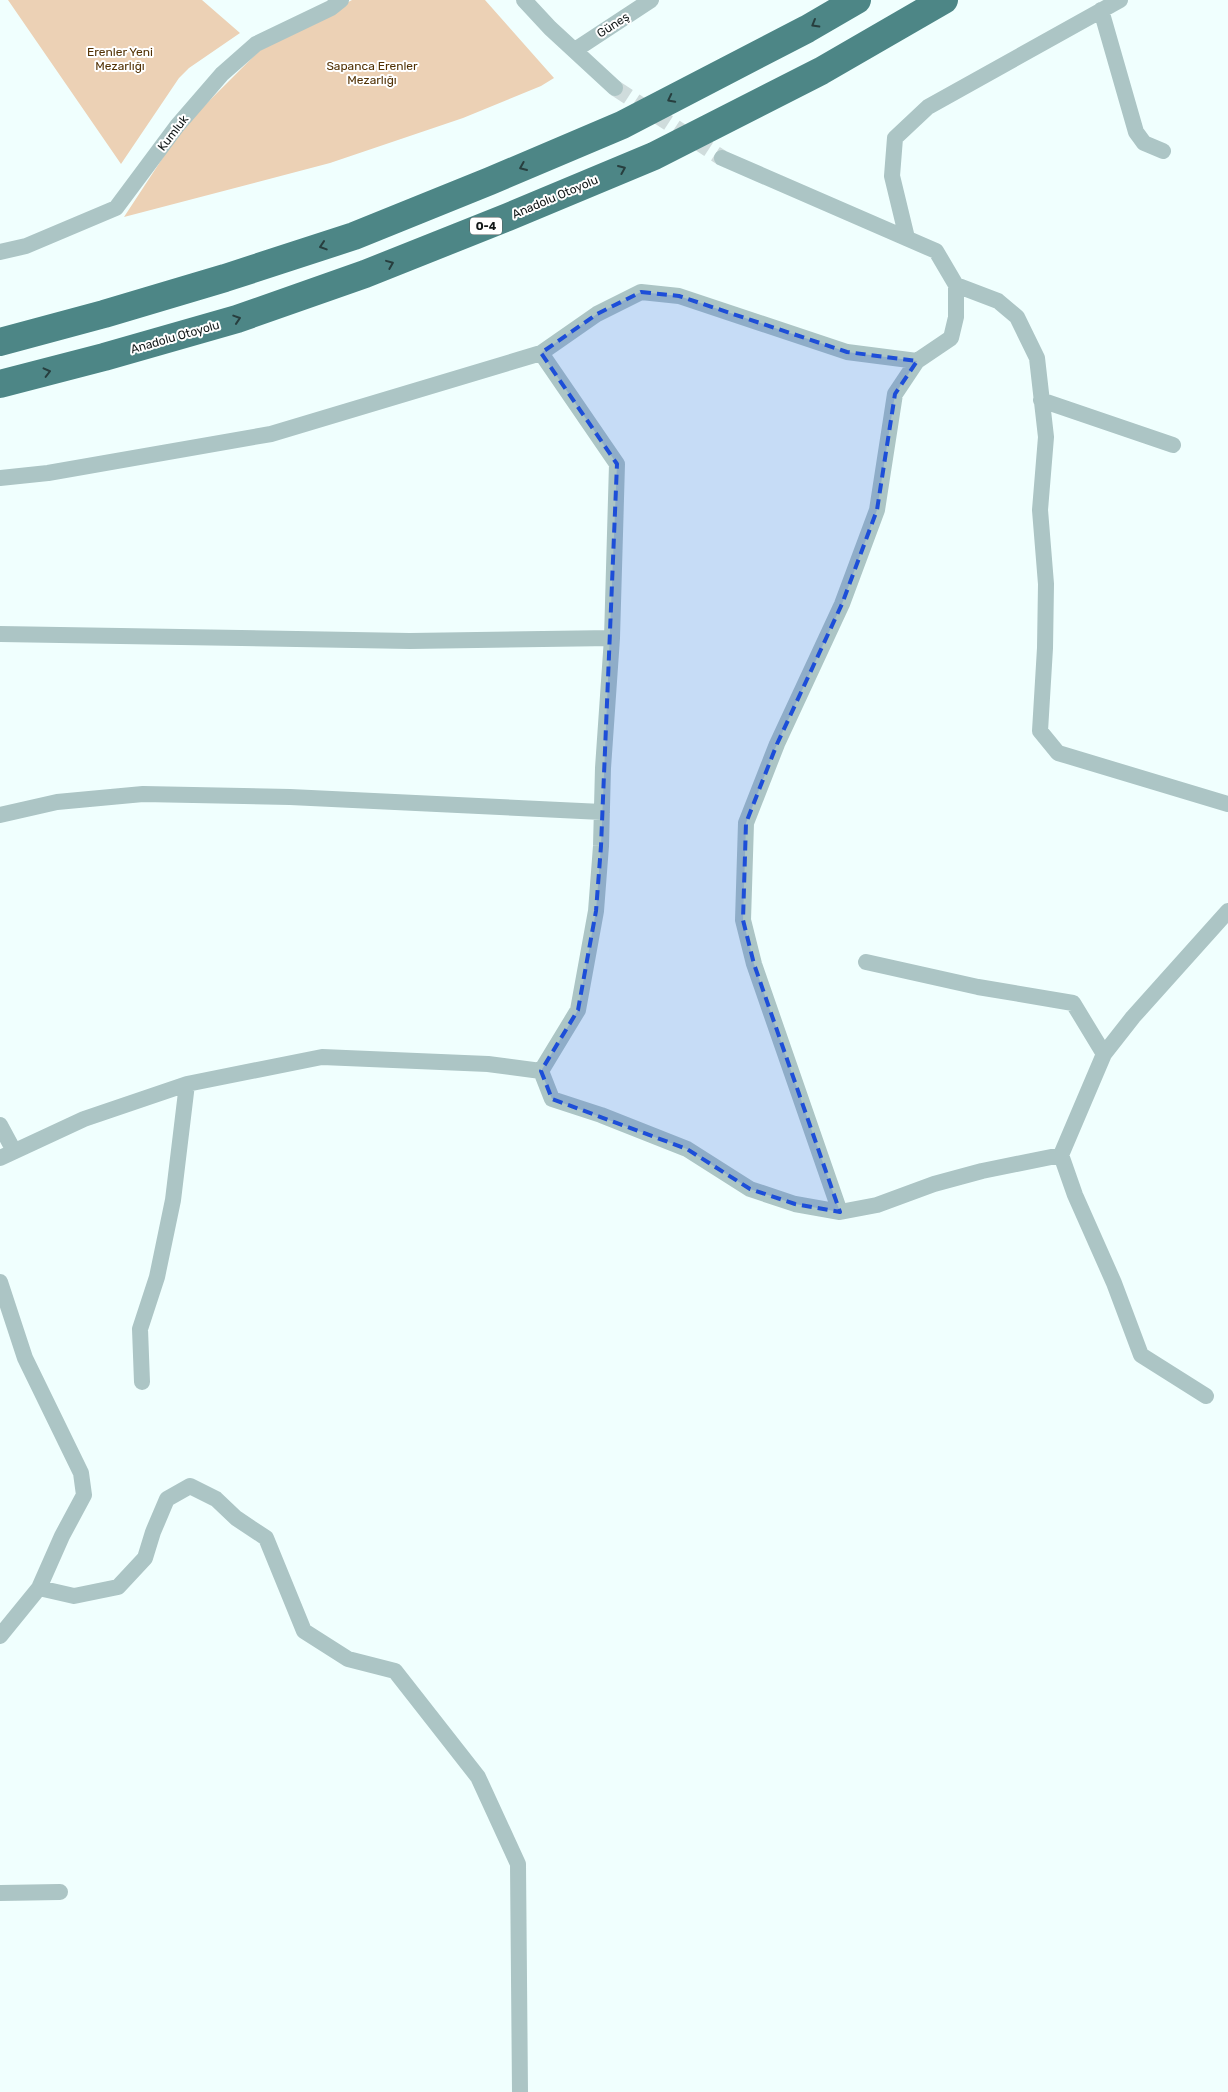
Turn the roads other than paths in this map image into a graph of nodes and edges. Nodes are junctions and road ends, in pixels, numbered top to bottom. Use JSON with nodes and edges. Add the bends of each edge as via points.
{"nodes":[{"id":1,"x":341,"y":0,"type":"edge"},
{"id":2,"x":524,"y":0,"type":"edge"},
{"id":3,"x":651,"y":0,"type":"edge"},
{"id":4,"x":857,"y":0,"type":"edge"},
{"id":5,"x":944,"y":0,"type":"edge"},
{"id":6,"x":1120,"y":0,"type":"edge"},
{"id":7,"x":1101,"y":10,"type":"junction"},
{"id":8,"x":575,"y":50,"type":"junction"},
{"id":9,"x":615,"y":88,"type":"tunnel mouth"},
{"id":10,"x":1163,"y":151,"type":"dead end"},
{"id":11,"x":722,"y":158,"type":"tunnel mouth"},
{"id":12,"x":907,"y":238,"type":"junction"},
{"id":13,"x":0,"y":252,"type":"edge"},
{"id":14,"x":956,"y":285,"type":"junction"},
{"id":15,"x":0,"y":342,"type":"edge"},
{"id":16,"x":541,"y":353,"type":"junction"},
{"id":17,"x":917,"y":361,"type":"junction"},
{"id":18,"x":0,"y":384,"type":"edge"},
{"id":19,"x":1041,"y":400,"type":"junction"},
{"id":20,"x":1173,"y":445,"type":"dead end"},
{"id":21,"x":0,"y":478,"type":"edge"},
{"id":22,"x":0,"y":634,"type":"edge"},
{"id":23,"x":612,"y":638,"type":"junction"},
{"id":24,"x":1228,"y":804,"type":"edge"},
{"id":25,"x":602,"y":812,"type":"junction"},
{"id":26,"x":0,"y":815,"type":"edge"},
{"id":27,"x":1228,"y":911,"type":"edge"},
{"id":28,"x":866,"y":962,"type":"dead end"},
{"id":29,"x":1104,"y":1054,"type":"junction"},
{"id":30,"x":541,"y":1072,"type":"junction"},
{"id":31,"x":187,"y":1084,"type":"junction"},
{"id":32,"x":0,"y":1125,"type":"edge"},
{"id":33,"x":7,"y":1154,"type":"edge"},
{"id":34,"x":1061,"y":1155,"type":"junction"},
{"id":35,"x":840,"y":1212,"type":"junction"},
{"id":36,"x":1,"y":1288,"type":"edge"},
{"id":37,"x":142,"y":1382,"type":"dead end"},
{"id":38,"x":1206,"y":1396,"type":"dead end"},
{"id":39,"x":39,"y":1588,"type":"junction"},
{"id":40,"x":0,"y":1636,"type":"edge"},
{"id":41,"x":0,"y":1892,"type":"edge"},
{"id":42,"x":60,"y":1892,"type":"dead end"},
{"id":43,"x":520,"y":2092,"type":"edge"}],
"edges":[{"from":1,"to":13,"type":"street","name":"Kumluk","via":[[331,8],[256,44],[222,74],[177,126],[116,208],[26,246]]},
{"from":2,"to":8,"type":"street"},
{"from":3,"to":8,"type":"street","name":"Güneş"},
{"from":4,"to":15,"type":"highway","one_way":true,"via":[[622,125],[354,236],[225,278]]},
{"from":18,"to":5,"type":"highway","name":"Anadolu Otoyolu","number":"O-4","one_way":true,"via":[[237,319],[366,274],[499,221],[654,156],[821,71]]},
{"from":6,"to":7,"type":"street"},
{"from":7,"to":10,"type":"street","via":[[1136,132],[1144,143]]},
{"from":7,"to":12,"type":"street","via":[[928,107],[895,138],[892,176]]},
{"from":8,"to":9,"type":"street"},
{"from":11,"to":12,"type":"street"},
{"from":12,"to":14,"type":"street","via":[[936,251]]},
{"from":14,"to":17,"type":"street","via":[[956,317],[950,338]]},
{"from":14,"to":19,"type":"street","via":[[998,301],[1017,317],[1037,358]]},
{"from":16,"to":17,"type":"street","via":[[596,314],[640,292],[679,296],[847,352]]},
{"from":16,"to":21,"type":"street","via":[[272,434],[48,473]]},
{"from":16,"to":23,"type":"street","via":[[617,464]]},
{"from":17,"to":35,"type":"street","via":[[895,394],[877,510],[842,604],[777,744],[746,822],[743,920],[754,964]]},
{"from":19,"to":20,"type":"street"},
{"from":19,"to":24,"type":"street","via":[[1046,437],[1040,510],[1046,584],[1040,731],[1058,753]]},
{"from":22,"to":23,"type":"street","via":[[410,641]]},
{"from":23,"to":25,"type":"street"},
{"from":25,"to":26,"type":"street","via":[[290,797],[143,794],[57,802]]},
{"from":25,"to":30,"type":"street","via":[[596,911],[578,1010]]},
{"from":27,"to":29,"type":"street","via":[[1132,1017]]},
{"from":28,"to":29,"type":"street","via":[[978,987],[1072,1002]]},
{"from":29,"to":34,"type":"street"},
{"from":30,"to":31,"type":"street","via":[[488,1064],[322,1057]]},
{"from":30,"to":35,"type":"street","via":[[552,1099],[687,1149],[750,1189],[794,1204]]},
{"from":31,"to":33,"type":"street","via":[[84,1119]]},
{"from":31,"to":37,"type":"street","via":[[173,1200],[158,1277],[140,1329]]},
{"from":32,"to":33,"type":"street"},
{"from":34,"to":35,"type":"street","via":[[982,1171],[877,1205]]},
{"from":34,"to":38,"type":"street","via":[[1141,1355]]},
{"from":36,"to":39,"type":"street","via":[[25,1358],[81,1473],[84,1495]]},
{"from":39,"to":40,"type":"street"},
{"from":39,"to":43,"type":"street","via":[[74,1596],[118,1587],[145,1558],[167,1499],[190,1486],[216,1499],[236,1518],[266,1538],[304,1631],[348,1659],[395,1671],[478,1777],[518,1864]]},
{"from":41,"to":42,"type":"street"}]}
